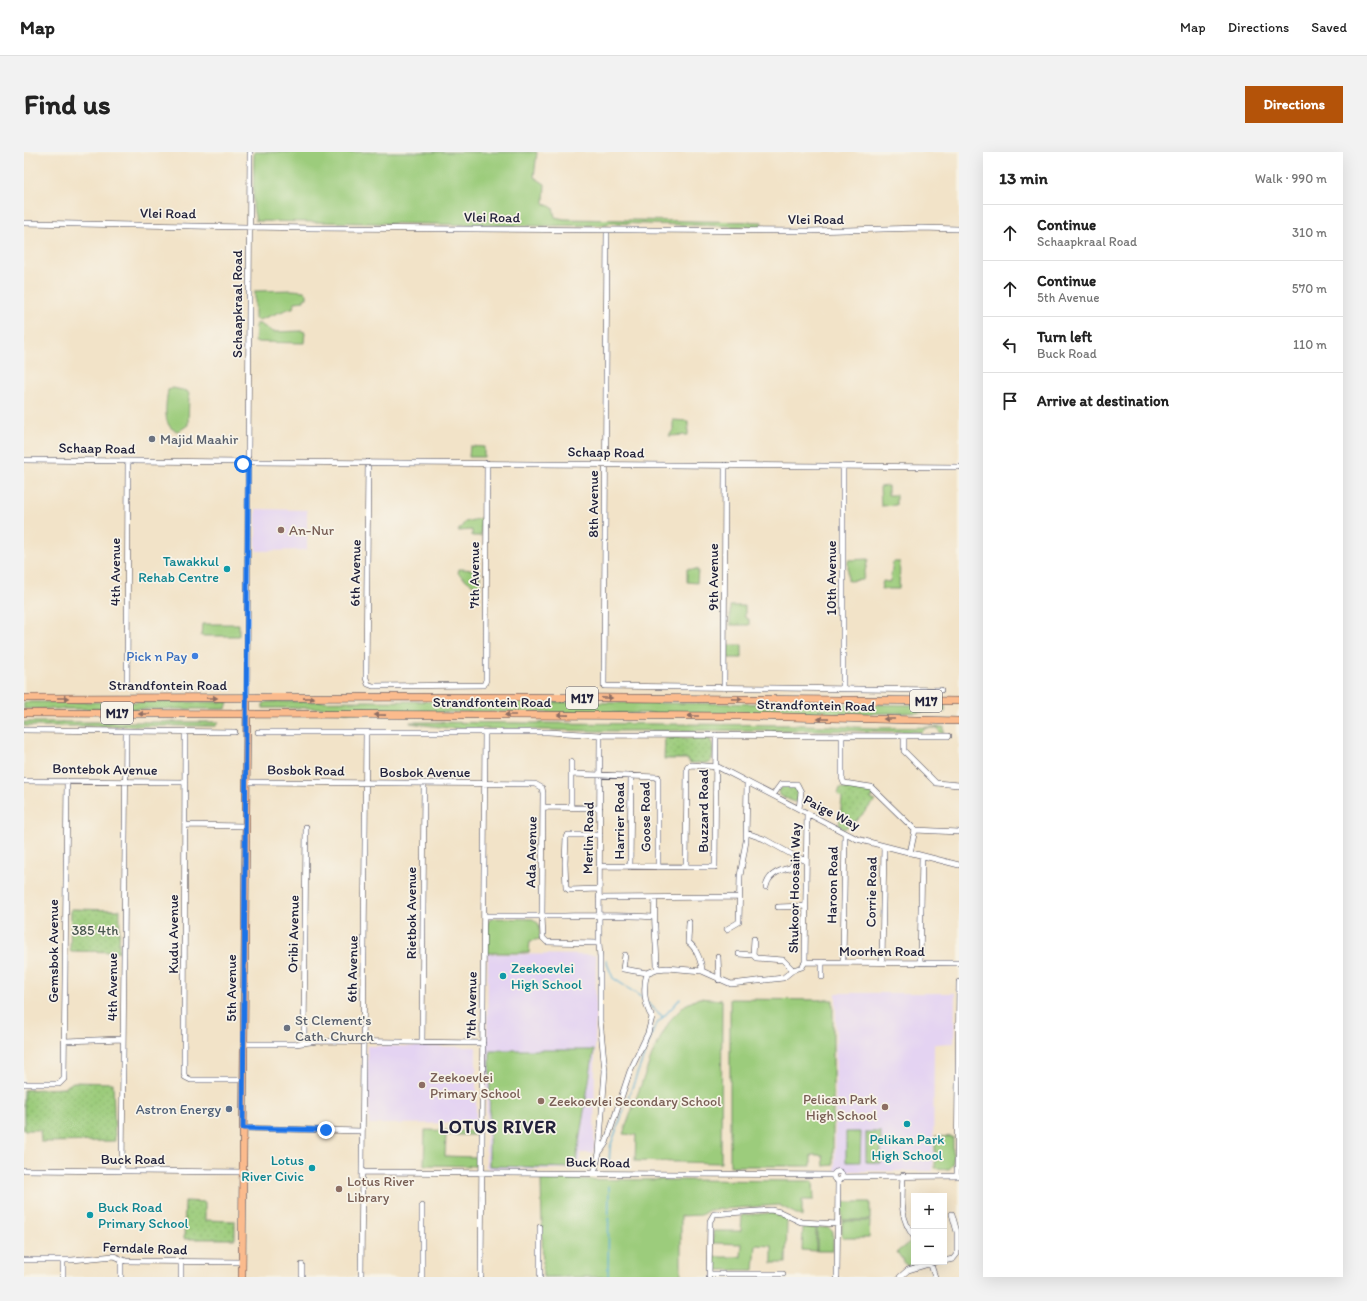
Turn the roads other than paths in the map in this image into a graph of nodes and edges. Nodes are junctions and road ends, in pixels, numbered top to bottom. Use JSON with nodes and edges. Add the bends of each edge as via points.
{"nodes":[{"id":1,"x":250,"y":152,"type":"edge"},
{"id":2,"x":24,"y":223,"type":"edge"},
{"id":3,"x":250,"y":226,"type":"junction"},
{"id":4,"x":959,"y":229,"type":"edge"},
{"id":5,"x":607,"y":230,"type":"junction"},
{"id":6,"x":248,"y":456,"type":"junction"},
{"id":7,"x":24,"y":460,"type":"edge"},
{"id":8,"x":128,"y":461,"type":"junction"},
{"id":9,"x":243,"y":462,"type":"junction"},
{"id":10,"x":253,"y":462,"type":"junction"},
{"id":11,"x":368,"y":462,"type":"junction"},
{"id":12,"x":487,"y":463,"type":"junction"},
{"id":13,"x":605,"y":464,"type":"junction"},
{"id":14,"x":725,"y":465,"type":"junction"},
{"id":15,"x":248,"y":466,"type":"junction"},
{"id":16,"x":844,"y":466,"type":"junction"},
{"id":17,"x":959,"y":467,"type":"edge"},
{"id":18,"x":127,"y":684,"type":"dead end"},
{"id":19,"x":482,"y":686,"type":"joint"},
{"id":20,"x":724,"y":688,"type":"junction"},
{"id":21,"x":843,"y":689,"type":"junction"},
{"id":22,"x":941,"y":690,"type":"dead end"},
{"id":23,"x":24,"y":698,"type":"edge"},
{"id":24,"x":247,"y":698,"type":"junction"},
{"id":25,"x":959,"y":701,"type":"edge"},
{"id":26,"x":247,"y":714,"type":"junction"},
{"id":27,"x":24,"y":715,"type":"edge"},
{"id":28,"x":959,"y":721,"type":"edge"},
{"id":29,"x":24,"y":730,"type":"edge"},
{"id":30,"x":126,"y":732,"type":"junction"},
{"id":31,"x":185,"y":732,"type":"junction"},
{"id":32,"x":235,"y":732,"type":"dead end"},
{"id":33,"x":258,"y":732,"type":"dead end"},
{"id":34,"x":366,"y":732,"type":"junction"},
{"id":35,"x":485,"y":732,"type":"junction"},
{"id":36,"x":600,"y":735,"type":"junction"},
{"id":37,"x":716,"y":735,"type":"junction"},
{"id":38,"x":842,"y":735,"type":"junction"},
{"id":39,"x":904,"y":736,"type":"junction"},
{"id":40,"x":949,"y":736,"type":"dead end"},
{"id":41,"x":571,"y":762,"type":"dead end"},
{"id":42,"x":715,"y":766,"type":"junction"},
{"id":43,"x":571,"y":774,"type":"junction"},
{"id":44,"x":600,"y":775,"type":"junction"},
{"id":45,"x":631,"y":775,"type":"junction"},
{"id":46,"x":24,"y":780,"type":"edge"},
{"id":47,"x":67,"y":781,"type":"junction"},
{"id":48,"x":125,"y":781,"type":"junction"},
{"id":49,"x":185,"y":782,"type":"junction"},
{"id":50,"x":246,"y":782,"type":"junction"},
{"id":51,"x":746,"y":782,"type":"junction"},
{"id":52,"x":366,"y":783,"type":"junction"},
{"id":53,"x":424,"y":784,"type":"junction"},
{"id":54,"x":484,"y":784,"type":"junction"},
{"id":55,"x":959,"y":785,"type":"edge"},
{"id":56,"x":772,"y":795,"type":"junction"},
{"id":57,"x":571,"y":807,"type":"junction"},
{"id":58,"x":543,"y":808,"type":"junction"},
{"id":59,"x":600,"y":808,"type":"junction"},
{"id":60,"x":799,"y":809,"type":"junction"},
{"id":61,"x":807,"y":813,"type":"junction"},
{"id":62,"x":185,"y":825,"type":"junction"},
{"id":63,"x":245,"y":826,"type":"junction"},
{"id":64,"x":306,"y":826,"type":"dead end"},
{"id":65,"x":915,"y":830,"type":"junction"},
{"id":66,"x":959,"y":832,"type":"edge"},
{"id":67,"x":746,"y":833,"type":"junction"},
{"id":68,"x":845,"y":833,"type":"junction"},
{"id":69,"x":600,"y":835,"type":"junction"},
{"id":70,"x":884,"y":846,"type":"junction"},
{"id":71,"x":910,"y":853,"type":"junction"},
{"id":72,"x":922,"y":856,"type":"junction"},
{"id":73,"x":798,"y":858,"type":"junction"},
{"id":74,"x":805,"y":860,"type":"junction"},
{"id":75,"x":599,"y":866,"type":"junction"},
{"id":76,"x":959,"y":866,"type":"edge"},
{"id":77,"x":630,"y":867,"type":"junction"},
{"id":78,"x":658,"y":867,"type":"junction"},
{"id":79,"x":686,"y":867,"type":"junction"},
{"id":80,"x":766,"y":887,"type":"dead end"},
{"id":81,"x":599,"y":889,"type":"junction"},
{"id":82,"x":740,"y":897,"type":"junction"},
{"id":83,"x":599,"y":898,"type":"junction"},
{"id":84,"x":655,"y":898,"type":"junction"},
{"id":85,"x":805,"y":906,"type":"junction"},
{"id":86,"x":778,"y":907,"type":"dead end"},
{"id":87,"x":484,"y":916,"type":"junction"},
{"id":88,"x":542,"y":916,"type":"junction"},
{"id":89,"x":599,"y":916,"type":"junction"},
{"id":90,"x":653,"y":917,"type":"junction"},
{"id":91,"x":689,"y":922,"type":"dead end"},
{"id":92,"x":727,"y":929,"type":"dead end"},
{"id":93,"x":754,"y":939,"type":"dead end"},
{"id":94,"x":599,"y":942,"type":"junction"},
{"id":95,"x":738,"y":954,"type":"dead end"},
{"id":96,"x":625,"y":955,"type":"dead end"},
{"id":97,"x":754,"y":955,"type":"junction"},
{"id":98,"x":718,"y":957,"type":"dead end"},
{"id":99,"x":805,"y":962,"type":"junction"},
{"id":100,"x":822,"y":962,"type":"junction"},
{"id":101,"x":843,"y":962,"type":"junction"},
{"id":102,"x":882,"y":962,"type":"junction"},
{"id":103,"x":920,"y":963,"type":"junction"},
{"id":104,"x":959,"y":963,"type":"edge"},
{"id":105,"x":657,"y":969,"type":"junction"},
{"id":106,"x":793,"y":970,"type":"junction"},
{"id":107,"x":702,"y":972,"type":"junction"},
{"id":108,"x":647,"y":973,"type":"junction"},
{"id":109,"x":822,"y":977,"type":"dead end"},
{"id":110,"x":719,"y":980,"type":"junction"},
{"id":111,"x":959,"y":982,"type":"edge"},
{"id":112,"x":123,"y":1039,"type":"junction"},
{"id":113,"x":65,"y":1041,"type":"junction"},
{"id":114,"x":304,"y":1042,"type":"junction"},
{"id":115,"x":363,"y":1042,"type":"junction"},
{"id":116,"x":422,"y":1042,"type":"junction"},
{"id":117,"x":482,"y":1043,"type":"junction"},
{"id":118,"x":243,"y":1044,"type":"junction"},
{"id":119,"x":244,"y":1080,"type":"junction"},
{"id":120,"x":24,"y":1084,"type":"edge"},
{"id":121,"x":958,"y":1084,"type":"edge"},
{"id":122,"x":243,"y":1128,"type":"junction"},
{"id":123,"x":362,"y":1131,"type":"junction"},
{"id":124,"x":599,"y":1153,"type":"junction"},
{"id":125,"x":24,"y":1170,"type":"edge"},
{"id":126,"x":122,"y":1171,"type":"junction"},
{"id":127,"x":243,"y":1172,"type":"junction"},
{"id":128,"x":362,"y":1172,"type":"junction"},
{"id":129,"x":481,"y":1173,"type":"junction"},
{"id":130,"x":594,"y":1174,"type":"junction"},
{"id":131,"x":834,"y":1175,"type":"junction"},
{"id":132,"x":903,"y":1175,"type":"junction"},
{"id":133,"x":958,"y":1176,"type":"edge"},
{"id":134,"x":842,"y":1177,"type":"junction"},
{"id":135,"x":838,"y":1181,"type":"junction"},
{"id":136,"x":422,"y":1206,"type":"dead end"},
{"id":137,"x":952,"y":1214,"type":"dead end"},
{"id":138,"x":838,"y":1224,"type":"junction"},
{"id":139,"x":540,"y":1227,"type":"dead end"},
{"id":140,"x":911,"y":1233,"type":"edge"},
{"id":141,"x":24,"y":1260,"type":"edge"},
{"id":142,"x":121,"y":1260,"type":"junction"},
{"id":143,"x":947,"y":1260,"type":"edge"},
{"id":144,"x":63,"y":1261,"type":"junction"},
{"id":145,"x":181,"y":1261,"type":"junction"},
{"id":146,"x":242,"y":1262,"type":"junction"},
{"id":147,"x":302,"y":1265,"type":"dead end"},
{"id":148,"x":923,"y":1265,"type":"edge"},
{"id":149,"x":933,"y":1265,"type":"edge"},
{"id":150,"x":783,"y":1274,"type":"dead end"},
{"id":151,"x":709,"y":1275,"type":"edge"},
{"id":152,"x":63,"y":1277,"type":"edge"},
{"id":153,"x":121,"y":1277,"type":"edge"},
{"id":154,"x":181,"y":1277,"type":"edge"},
{"id":155,"x":242,"y":1277,"type":"edge"},
{"id":156,"x":302,"y":1277,"type":"edge"},
{"id":157,"x":362,"y":1277,"type":"edge"},
{"id":158,"x":422,"y":1277,"type":"edge"},
{"id":159,"x":481,"y":1277,"type":"edge"},
{"id":160,"x":540,"y":1277,"type":"edge"},
{"id":161,"x":837,"y":1277,"type":"edge"},
{"id":162,"x":900,"y":1277,"type":"edge"},
{"id":163,"x":935,"y":1277,"type":"edge"}],
"edges":[{"from":1,"to":3,"type":"street","name":"Schaapkraal Road"},
{"from":2,"to":3,"type":"street","name":"Vlei Road"},
{"from":3,"to":5,"type":"street","name":"Vlei Road"},
{"from":3,"to":6,"type":"street","name":"Schaapkraal Road"},
{"from":4,"to":5,"type":"street","name":"Vlei Road"},
{"from":5,"to":13,"type":"street","name":"8th Avenue"},
{"from":6,"to":9,"type":"street"},
{"from":6,"to":10,"type":"street"},
{"from":7,"to":8,"type":"street","name":"Schaap Road"},
{"from":8,"to":9,"type":"street","name":"Schaap Road"},
{"from":8,"to":18,"type":"street","name":"4th Avenue"},
{"from":9,"to":15,"type":"street"},
{"from":10,"to":11,"type":"street","name":"Schaap Road"},
{"from":10,"to":15,"type":"street"},
{"from":11,"to":12,"type":"street","name":"Schaap Road"},
{"from":11,"to":19,"type":"street","name":"6th Avenue","via":[[368,684]]},
{"from":12,"to":13,"type":"street","name":"Schaap Road"},
{"from":12,"to":19,"type":"street","name":"7th Avenue","via":[[486,680]]},
{"from":13,"to":14,"type":"street","name":"Schaap Road"},
{"from":13,"to":20,"type":"street","name":"8th Avenue","via":[[603,683],[607,687]]},
{"from":14,"to":16,"type":"street","name":"Schaap Road"},
{"from":14,"to":20,"type":"street","name":"9th Avenue"},
{"from":15,"to":24,"type":"street"},
{"from":16,"to":17,"type":"street","name":"Schaap Road"},
{"from":16,"to":21,"type":"street","name":"10th Avenue"},
{"from":20,"to":21,"type":"street"},
{"from":21,"to":22,"type":"street"},
{"from":23,"to":24,"type":"main road","name":"Strandfontein Road","number":"M17","one_way":true},
{"from":24,"to":25,"type":"main road","name":"Strandfontein Road","number":"M17","one_way":true,"via":[[508,697]]},
{"from":24,"to":26,"type":"main road","name":"5th Avenue"},
{"from":26,"to":27,"type":"main road","name":"Strandfontein Road","number":"M17","one_way":true},
{"from":28,"to":26,"type":"main road","name":"Strandfontein Road","number":"M17","one_way":true,"via":[[741,716]]},
{"from":26,"to":50,"type":"main road","name":"5th Avenue"},
{"from":29,"to":30,"type":"street"},
{"from":30,"to":31,"type":"street"},
{"from":30,"to":48,"type":"street","name":"4th Avenue"},
{"from":31,"to":32,"type":"street"},
{"from":31,"to":49,"type":"street","name":"Kudu Avenue"},
{"from":33,"to":34,"type":"street","name":"Strandfontein Road"},
{"from":34,"to":35,"type":"street","name":"Strandfontein Road"},
{"from":34,"to":52,"type":"street","name":"6th Avenue"},
{"from":35,"to":36,"type":"street","name":"Strandfontein Road"},
{"from":35,"to":54,"type":"street","name":"7th Avenue"},
{"from":36,"to":37,"type":"street","name":"Strandfontein Road"},
{"from":36,"to":44,"type":"street","name":"Merlin Road"},
{"from":37,"to":38,"type":"street","name":"Strandfontein Road"},
{"from":37,"to":42,"type":"street","name":"Buzzard Road"},
{"from":38,"to":39,"type":"street","name":"Strandfontein Road"},
{"from":38,"to":65,"type":"street","via":[[844,783],[871,787]]},
{"from":39,"to":40,"type":"street","name":"Strandfontein Road"},
{"from":39,"to":55,"type":"street","via":[[904,751],[932,780],[939,784]]},
{"from":41,"to":43,"type":"street"},
{"from":42,"to":51,"type":"street","name":"Paige Way"},
{"from":42,"to":79,"type":"street","via":[[692,765],[687,769]]},
{"from":42,"to":79,"type":"street","name":"Buzzard Road","via":[[715,867]]},
{"from":43,"to":44,"type":"street","name":"Goose Road"},
{"from":43,"to":57,"type":"street"},
{"from":44,"to":45,"type":"street","name":"Goose Road"},
{"from":44,"to":59,"type":"street","name":"Merlin Road"},
{"from":45,"to":77,"type":"street","name":"Harrier Road"},
{"from":45,"to":78,"type":"street","name":"Goose Road","via":[[658,777]]},
{"from":46,"to":47,"type":"street","name":"Bontebok Avenue"},
{"from":47,"to":48,"type":"street","name":"Bontebok Avenue"},
{"from":47,"to":113,"type":"street","name":"Gemsbok Avenue"},
{"from":48,"to":49,"type":"street","name":"Bontebok Avenue"},
{"from":48,"to":112,"type":"street","name":"4th Avenue"},
{"from":49,"to":62,"type":"street","name":"Kudu Avenue"},
{"from":50,"to":52,"type":"street","name":"Bosbok Road"},
{"from":50,"to":63,"type":"main road","name":"5th Avenue"},
{"from":51,"to":56,"type":"street","name":"Paige Way"},
{"from":51,"to":67,"type":"street"},
{"from":52,"to":53,"type":"street","name":"Bosbok Avenue"},
{"from":52,"to":115,"type":"street","name":"6th Avenue"},
{"from":53,"to":54,"type":"street","name":"Bosbok Avenue"},
{"from":53,"to":116,"type":"street","name":"Rietbok Avenue"},
{"from":54,"to":58,"type":"street","name":"Ada Avenue","via":[[535,784],[542,788]]},
{"from":54,"to":87,"type":"street","name":"7th Avenue"},
{"from":56,"to":60,"type":"street","name":"Paige Way"},
{"from":56,"to":60,"type":"street","via":[[781,784],[797,784],[801,792]]},
{"from":57,"to":58,"type":"street"},
{"from":57,"to":59,"type":"street"},
{"from":58,"to":88,"type":"street","name":"Ada Avenue"},
{"from":59,"to":69,"type":"street","name":"Merlin Road"},
{"from":60,"to":61,"type":"street","name":"Paige Way"},
{"from":61,"to":68,"type":"street","name":"Paige Way"},
{"from":61,"to":74,"type":"street","name":"Shukoor Hoosain Way"},
{"from":62,"to":63,"type":"street"},
{"from":62,"to":119,"type":"street","name":"Kudu Avenue","via":[[184,1074],[191,1080]]},
{"from":63,"to":118,"type":"main road","name":"5th Avenue"},
{"from":64,"to":114,"type":"street","name":"Oribi Avenue"},
{"from":65,"to":66,"type":"street"},
{"from":65,"to":71,"type":"street"},
{"from":67,"to":73,"type":"street","via":[[764,838]]},
{"from":67,"to":82,"type":"street"},
{"from":68,"to":70,"type":"street","name":"Paige Way"},
{"from":68,"to":101,"type":"street","name":"Haroon Road"},
{"from":69,"to":75,"type":"street","name":"Merlin Road"},
{"from":69,"to":81,"type":"street","via":[[568,835],[565,863],[566,888]]},
{"from":70,"to":71,"type":"street","name":"Paige Way"},
{"from":70,"to":102,"type":"street","name":"Corrie Road"},
{"from":71,"to":72,"type":"street","name":"Paige Way"},
{"from":72,"to":76,"type":"street","name":"Paige Way"},
{"from":72,"to":103,"type":"street"},
{"from":73,"to":74,"type":"street"},
{"from":73,"to":80,"type":"street","via":[[790,868],[781,869],[772,876]]},
{"from":74,"to":85,"type":"street","name":"Shukoor Hoosain Way"},
{"from":75,"to":77,"type":"street","name":"Buzzard Road"},
{"from":75,"to":81,"type":"street","name":"Merlin Road"},
{"from":77,"to":78,"type":"street","name":"Buzzard Road"},
{"from":78,"to":79,"type":"street","name":"Buzzard Road"},
{"from":81,"to":83,"type":"street","name":"Merlin Road"},
{"from":82,"to":84,"type":"street"},
{"from":82,"to":92,"type":"street","via":[[741,923]]},
{"from":83,"to":84,"type":"street"},
{"from":83,"to":89,"type":"street","name":"Merlin Road"},
{"from":84,"to":90,"type":"street"},
{"from":85,"to":86,"type":"street"},
{"from":85,"to":99,"type":"street","name":"Shukoor Hoosain Way"},
{"from":87,"to":88,"type":"street"},
{"from":87,"to":117,"type":"street","name":"7th Avenue"},
{"from":88,"to":89,"type":"street"},
{"from":88,"to":94,"type":"street","name":"Ada Avenue","via":[[543,938],[547,942]]},
{"from":89,"to":90,"type":"street"},
{"from":89,"to":94,"type":"street","name":"Merlin Road"},
{"from":90,"to":105,"type":"street"},
{"from":91,"to":107,"type":"street","via":[[688,942],[694,947],[702,963]]},
{"from":93,"to":97,"type":"street"},
{"from":94,"to":124,"type":"street","name":"Merlin Road","via":[[600,1020],[604,1071]]},
{"from":95,"to":97,"type":"street"},
{"from":96,"to":108,"type":"street","via":[[623,970]]},
{"from":97,"to":106,"type":"street","via":[[756,958],[784,960]]},
{"from":98,"to":110,"type":"street"},
{"from":99,"to":100,"type":"street","name":"Moorhen Road"},
{"from":99,"to":106,"type":"street","via":[[802,968]]},
{"from":100,"to":101,"type":"street","name":"Moorhen Road"},
{"from":100,"to":109,"type":"street"},
{"from":101,"to":102,"type":"street","name":"Moorhen Road"},
{"from":102,"to":103,"type":"street","name":"Moorhen Road"},
{"from":103,"to":104,"type":"street","name":"Moorhen Road"},
{"from":105,"to":107,"type":"street"},
{"from":105,"to":108,"type":"street"},
{"from":106,"to":110,"type":"street","via":[[783,978],[765,981],[730,984]]},
{"from":107,"to":110,"type":"street"},
{"from":108,"to":124,"type":"street","via":[[644,991],[652,1017],[648,1033],[630,1071],[606,1143]]},
{"from":111,"to":121,"type":"street"},
{"from":112,"to":113,"type":"street"},
{"from":112,"to":126,"type":"street","name":"4th Avenue"},
{"from":113,"to":120,"type":"street","name":"Gemsbok Avenue","via":[[64,1079],[61,1082]]},
{"from":114,"to":115,"type":"street"},
{"from":114,"to":118,"type":"street"},
{"from":115,"to":116,"type":"street"},
{"from":115,"to":123,"type":"street","name":"6th Avenue"},
{"from":116,"to":117,"type":"street"},
{"from":117,"to":129,"type":"street","name":"7th Avenue"},
{"from":118,"to":119,"type":"main road","name":"5th Avenue"},
{"from":119,"to":122,"type":"main road","name":"5th Avenue"},
{"from":121,"to":133,"type":"street"},
{"from":122,"to":123,"type":"street"},
{"from":122,"to":127,"type":"main road","name":"5th Avenue"},
{"from":123,"to":128,"type":"street","name":"6th Avenue"},
{"from":124,"to":130,"type":"street"},
{"from":125,"to":126,"type":"street","name":"Buck Road"},
{"from":126,"to":127,"type":"street","name":"Buck Road"},
{"from":127,"to":146,"type":"main road","name":"5th Avenue"},
{"from":128,"to":129,"type":"street","name":"Buck Road"},
{"from":128,"to":157,"type":"street","name":"6th Avenue"},
{"from":129,"to":130,"type":"street","name":"Buck Road"},
{"from":129,"to":159,"type":"street","name":"7th Avenue"},
{"from":130,"to":131,"type":"street","name":"Buck Road"},
{"from":131,"to":134,"type":"street","via":[[839,1172]]},
{"from":131,"to":135,"type":"street"},
{"from":132,"to":133,"type":"street"},
{"from":132,"to":134,"type":"street"},
{"from":132,"to":140,"type":"street","via":[[902,1215]]},
{"from":134,"to":135,"type":"street"},
{"from":135,"to":138,"type":"street"},
{"from":136,"to":158,"type":"street"},
{"from":137,"to":143,"type":"street","via":[[957,1232],[957,1254]]},
{"from":138,"to":151,"type":"street","via":[[801,1222],[771,1210],[717,1213],[712,1215],[710,1221]]},
{"from":138,"to":161,"type":"street"},
{"from":139,"to":160,"type":"street"},
{"from":141,"to":144,"type":"street","name":"Ferndale Road"},
{"from":142,"to":144,"type":"street","name":"Ferndale Road","via":[[114,1256]]},
{"from":142,"to":145,"type":"street","name":"Ferndale Road"},
{"from":142,"to":153,"type":"street"},
{"from":144,"to":152,"type":"street"},
{"from":145,"to":146,"type":"street","name":"Ferndale Road"},
{"from":145,"to":154,"type":"street"},
{"from":146,"to":155,"type":"main road","name":"5th Avenue"},
{"from":147,"to":156,"type":"street"},
{"from":148,"to":162,"type":"street","via":[[908,1270]]},
{"from":149,"to":163,"type":"street"},
{"from":150,"to":151,"type":"street"}]}
